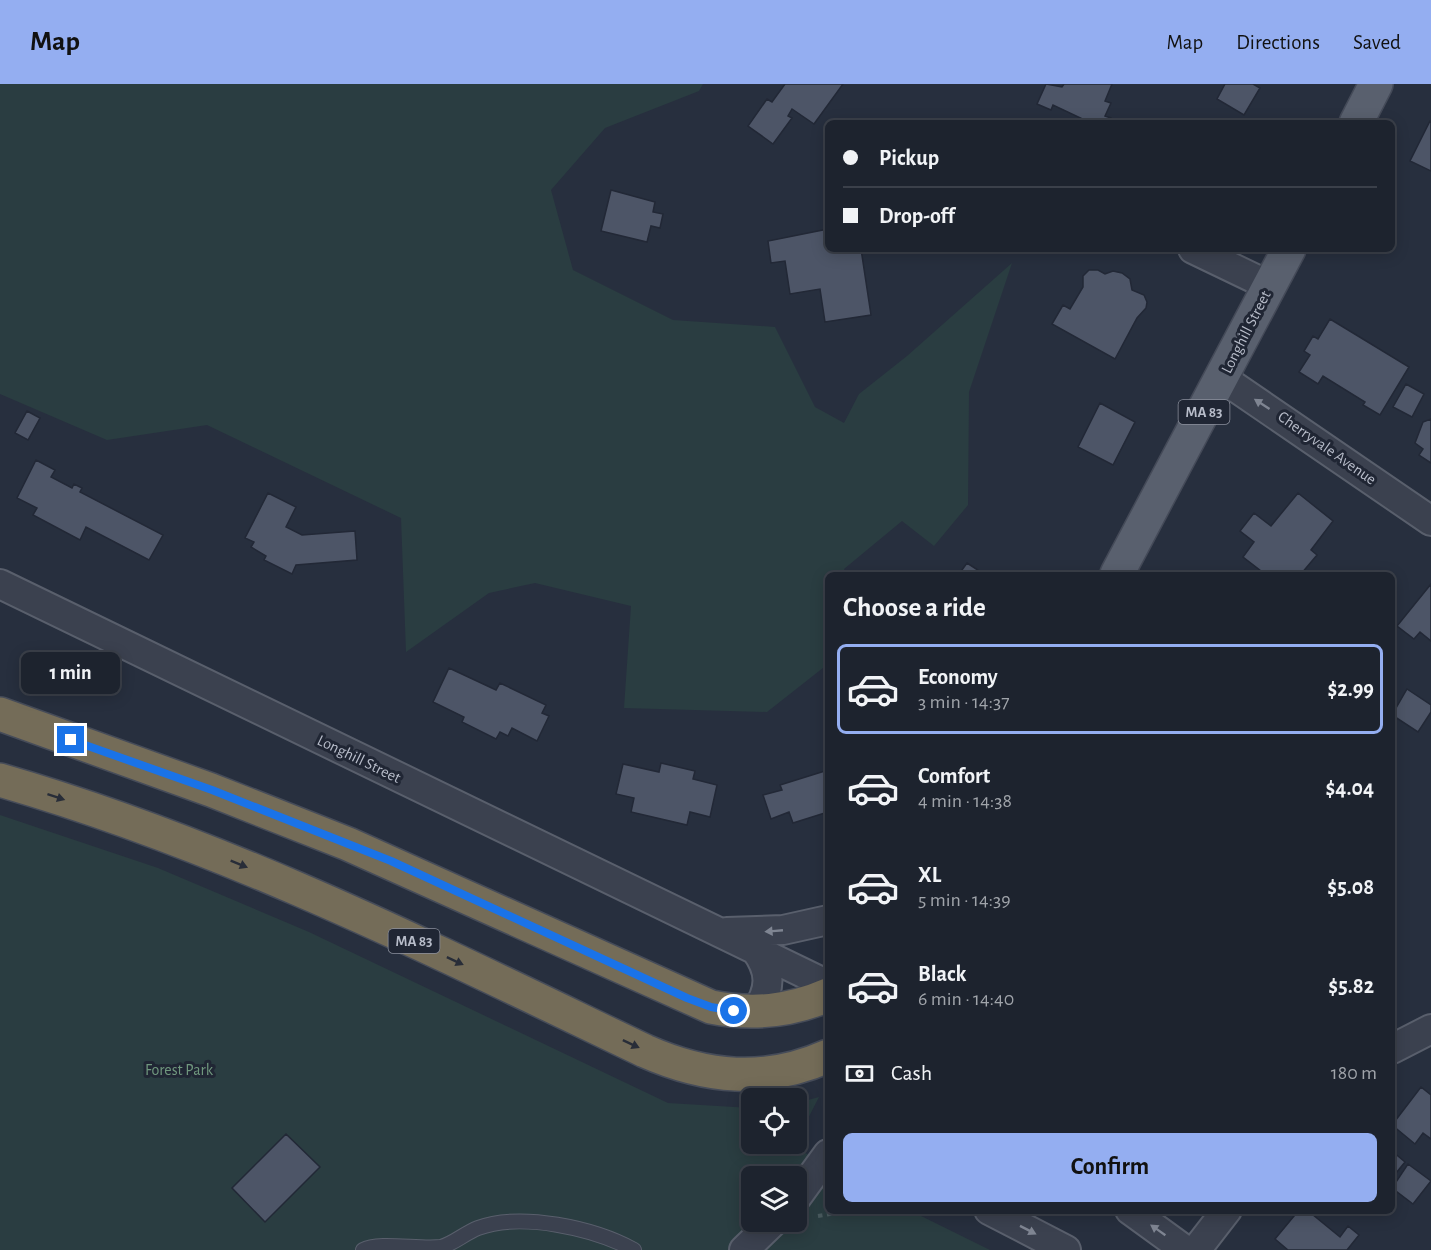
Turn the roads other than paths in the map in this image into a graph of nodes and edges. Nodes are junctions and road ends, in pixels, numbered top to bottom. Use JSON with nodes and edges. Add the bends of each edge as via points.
{"nodes":[{"id":1,"x":1376,"y":84,"type":"edge"},
{"id":2,"x":1358,"y":120,"type":"edge"},
{"id":3,"x":1199,"y":252,"type":"edge"},
{"id":4,"x":1287,"y":252,"type":"edge"},
{"id":5,"x":1270,"y":286,"type":"junction"},
{"id":6,"x":1222,"y":378,"type":"junction"},
{"id":7,"x":1431,"y":521,"type":"edge"},
{"id":8,"x":1118,"y":572,"type":"edge"},
{"id":9,"x":0,"y":584,"type":"edge"},
{"id":10,"x":0,"y":714,"type":"edge"},
{"id":11,"x":0,"y":733,"type":"edge"},
{"id":12,"x":137,"y":764,"type":"junction"},
{"id":13,"x":0,"y":780,"type":"edge"},
{"id":14,"x":825,"y":921,"type":"edge"},
{"id":15,"x":719,"y":932,"type":"junction"},
{"id":16,"x":755,"y":950,"type":"junction"},
{"id":17,"x":825,"y":984,"type":"edge"},
{"id":18,"x":825,"y":996,"type":"edge"},
{"id":19,"x":756,"y":1012,"type":"junction"},
{"id":20,"x":1431,"y":1029,"type":"edge"},
{"id":21,"x":1395,"y":1047,"type":"edge"},
{"id":22,"x":825,"y":1057,"type":"edge"},
{"id":23,"x":825,"y":1161,"type":"edge"},
{"id":24,"x":807,"y":1204,"type":"edge"},
{"id":25,"x":997,"y":1214,"type":"edge"},
{"id":26,"x":1136,"y":1214,"type":"edge"},
{"id":27,"x":1224,"y":1214,"type":"edge"},
{"id":28,"x":763,"y":1232,"type":"edge"},
{"id":29,"x":363,"y":1250,"type":"edge"},
{"id":30,"x":634,"y":1250,"type":"edge"},
{"id":31,"x":744,"y":1250,"type":"edge"},
{"id":32,"x":1066,"y":1250,"type":"edge"},
{"id":33,"x":1185,"y":1250,"type":"edge"},
{"id":34,"x":1196,"y":1250,"type":"edge"}],
"edges":[{"from":1,"to":2,"type":"main road"},
{"from":3,"to":5,"type":"street"},
{"from":4,"to":5,"type":"main road","name":"Longhill Street","number":"MA 83"},
{"from":5,"to":6,"type":"main road","name":"Longhill Street","number":"MA 83"},
{"from":7,"to":6,"type":"street","name":"Cherryvale Avenue","one_way":true},
{"from":6,"to":8,"type":"main road","name":"Longhill Street","number":"MA 83"},
{"from":9,"to":15,"type":"street","name":"Longhill Street"},
{"from":10,"to":12,"type":"highway"},
{"from":11,"to":12,"type":"highway"},
{"from":12,"to":19,"type":"highway","via":[[391,861],[687,998],[711,1007]]},
{"from":13,"to":22,"type":"highway","number":"MA 83","one_way":true,"via":[[161,833],[294,886],[689,1069],[763,1074]]},
{"from":14,"to":15,"type":"street","name":"Longhill Street","one_way":true,"via":[[783,930]]},
{"from":15,"to":16,"type":"street","name":"Longhill Street"},
{"from":16,"to":17,"type":"street","name":"Longhill Street"},
{"from":16,"to":19,"type":"street","via":[[769,976],[766,994]]},
{"from":18,"to":19,"type":"highway","via":[[791,1008]]},
{"from":20,"to":21,"type":"street"},
{"from":23,"to":24,"type":"street"},
{"from":25,"to":32,"type":"street","one_way":true},
{"from":33,"to":26,"type":"street","one_way":true},
{"from":27,"to":34,"type":"street"},
{"from":28,"to":31,"type":"street"},
{"from":29,"to":30,"type":"lane","via":[[442,1247],[478,1228],[504,1222],[574,1228]]}]}
